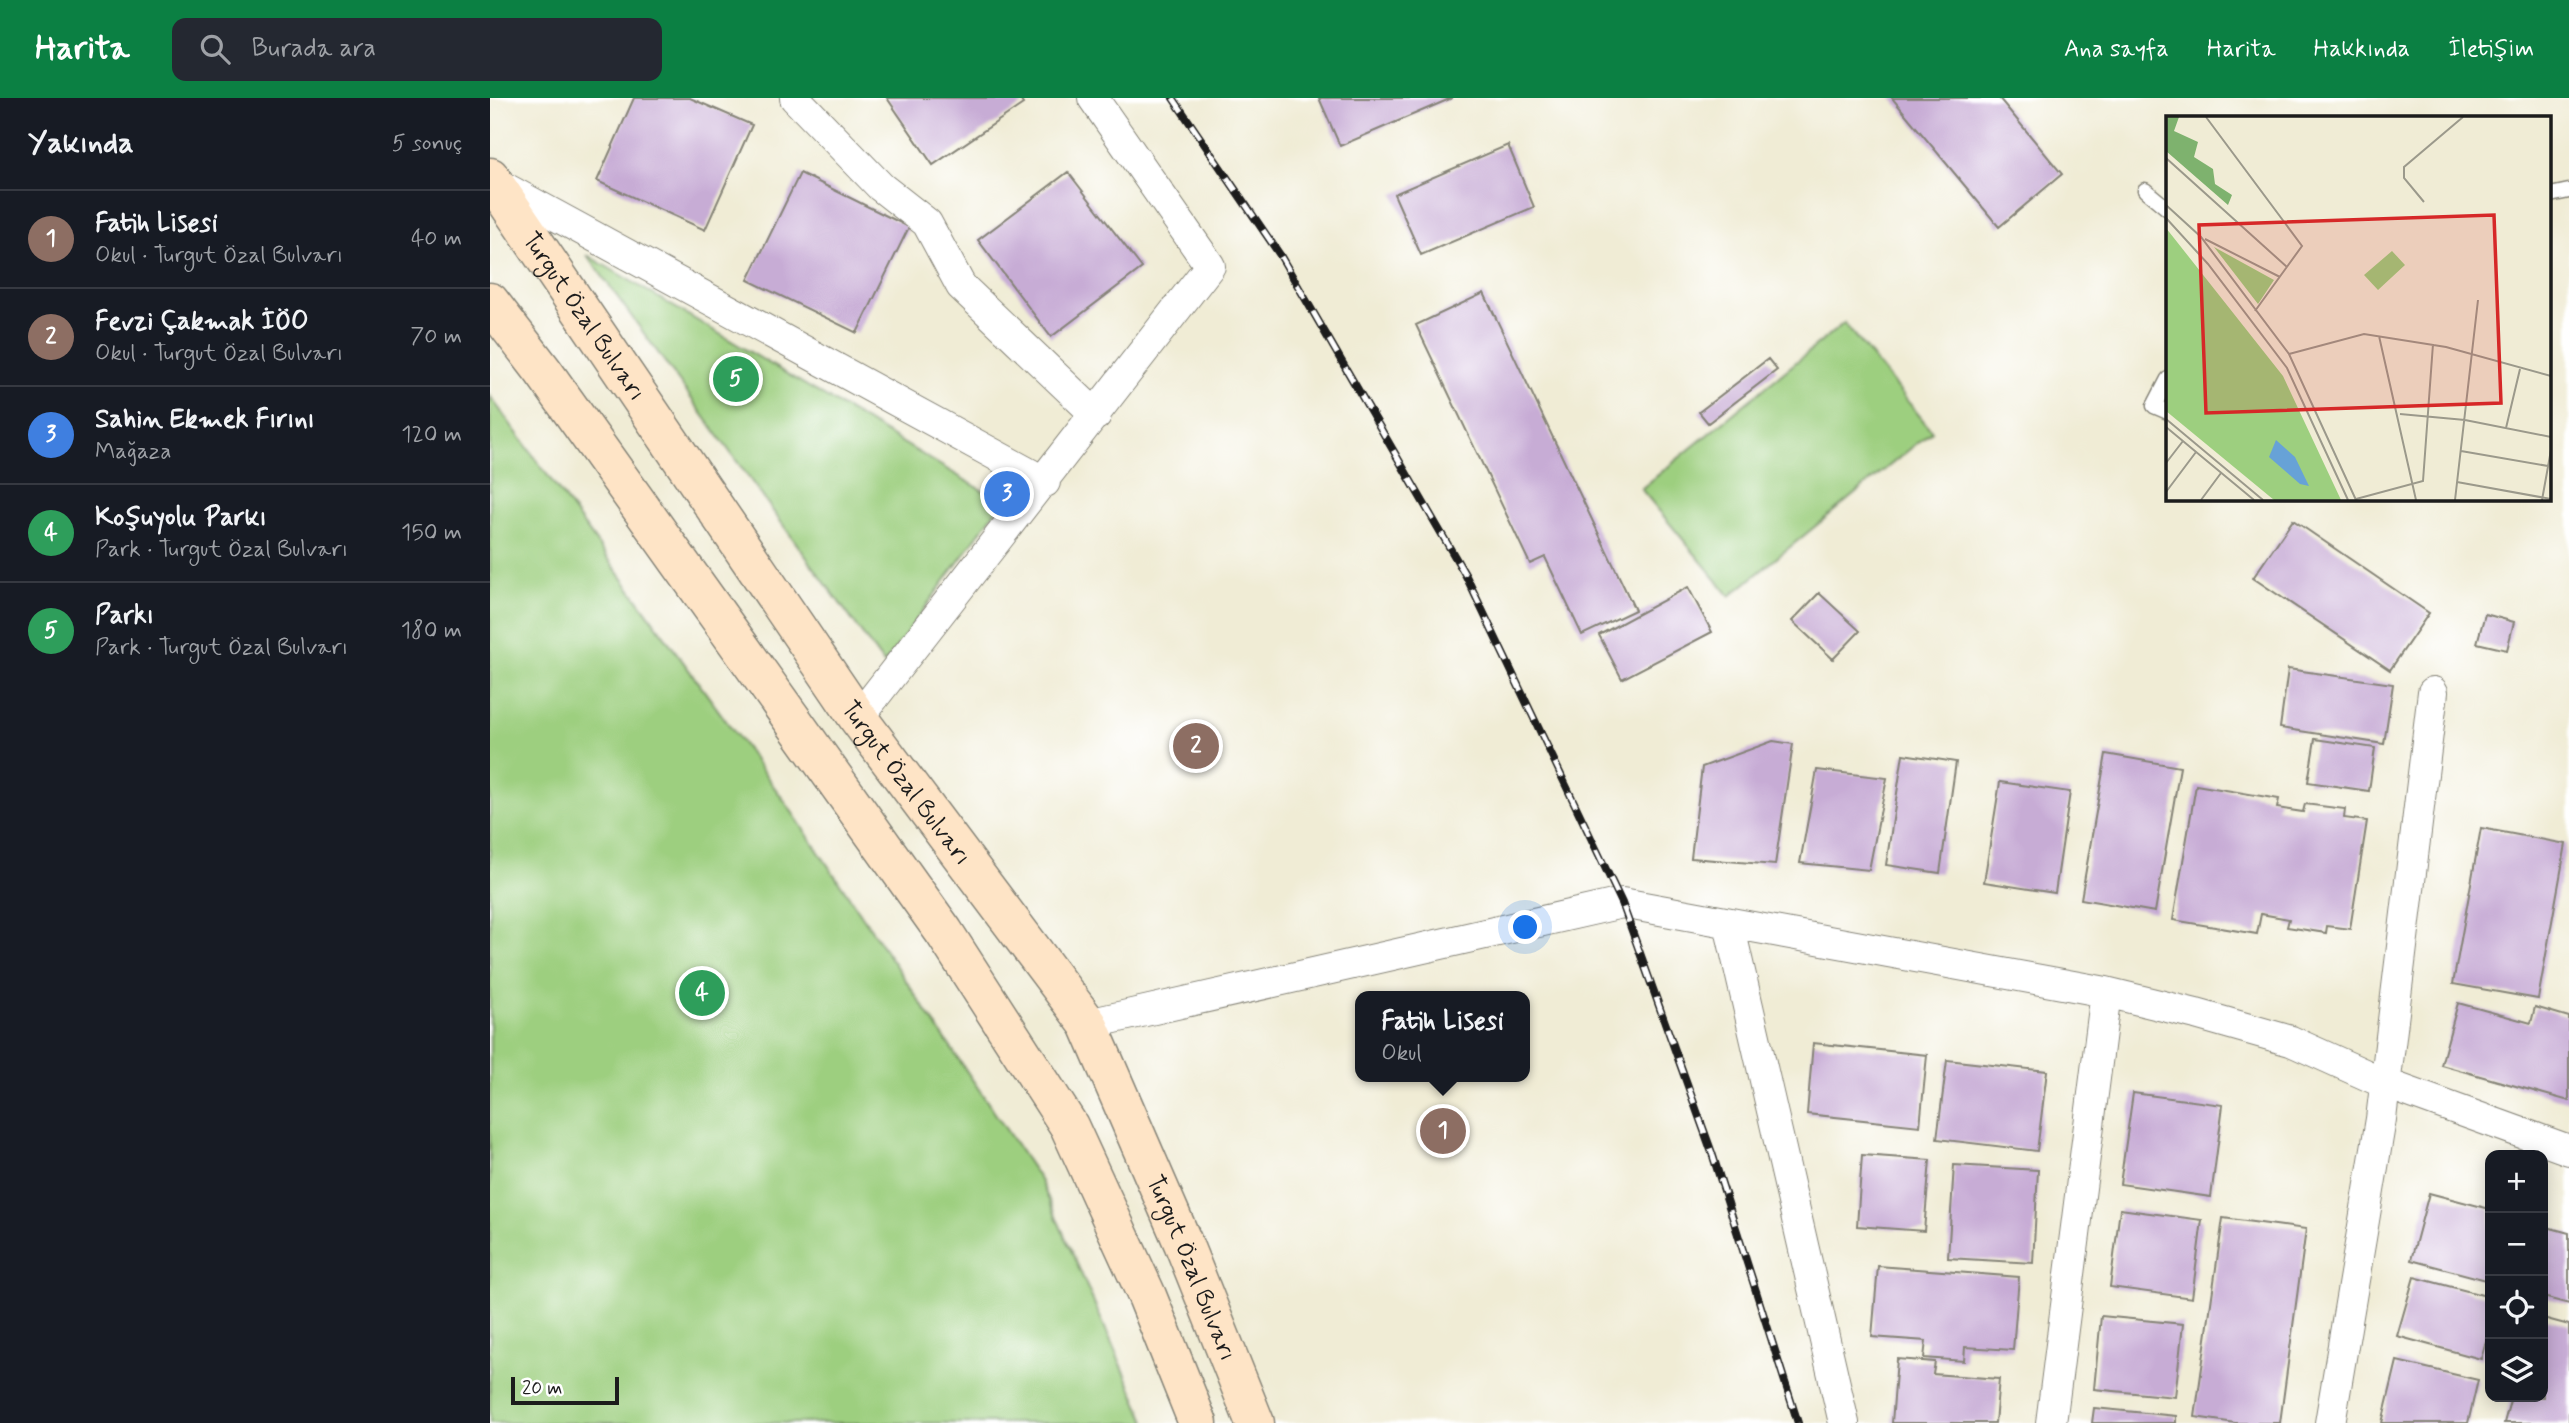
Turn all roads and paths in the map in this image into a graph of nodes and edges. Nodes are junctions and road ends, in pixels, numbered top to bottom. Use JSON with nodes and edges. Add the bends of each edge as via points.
{"nodes":[{"id":1,"x":795,"y":98,"type":"edge"},
{"id":2,"x":1093,"y":98,"type":"edge"},
{"id":3,"x":493,"y":180,"type":"edge"},
{"id":4,"x":2145,"y":190,"type":"dead end"},
{"id":5,"x":2166,"y":207,"type":"edge"},
{"id":6,"x":490,"y":302,"type":"edge"},
{"id":7,"x":2166,"y":383,"type":"edge"},
{"id":8,"x":2166,"y":411,"type":"edge"},
{"id":9,"x":1096,"y":415,"type":"junction"},
{"id":10,"x":1045,"y":482,"type":"junction"},
{"id":11,"x":2433,"y":692,"type":"dead end"},
{"id":12,"x":858,"y":718,"type":"junction"},
{"id":13,"x":1729,"y":924,"type":"junction"},
{"id":14,"x":2106,"y":992,"type":"junction"},
{"id":15,"x":1088,"y":1024,"type":"junction"},
{"id":16,"x":2384,"y":1083,"type":"junction"},
{"id":17,"x":2569,"y":1150,"type":"edge"},
{"id":18,"x":1198,"y":1423,"type":"edge"},
{"id":19,"x":1255,"y":1423,"type":"edge"},
{"id":20,"x":1844,"y":1423,"type":"edge"},
{"id":21,"x":2051,"y":1423,"type":"edge"},
{"id":22,"x":2330,"y":1423,"type":"edge"}],
"edges":[{"from":1,"to":9,"type":"street","via":[[881,187],[927,223],[961,286]]},
{"from":2,"to":9,"type":"street","via":[[1210,266]]},
{"from":3,"to":10,"type":"street"},
{"from":3,"to":12,"type":"main road","name":"Turgut Özal Bulvarı"},
{"from":4,"to":5,"type":"lane"},
{"from":6,"to":18,"type":"main road","via":[[944,932],[1069,1126],[1147,1296]]},
{"from":7,"to":8,"type":"lane","via":[[2154,407]]},
{"from":9,"to":10,"type":"street"},
{"from":10,"to":12,"type":"street"},
{"from":11,"to":16,"type":"street"},
{"from":12,"to":15,"type":"main road","name":"Turgut Özal Bulvarı"},
{"from":13,"to":14,"type":"street"},
{"from":13,"to":15,"type":"street","via":[[1622,903]]},
{"from":13,"to":20,"type":"street"},
{"from":14,"to":16,"type":"street","via":[[2291,1041]]},
{"from":14,"to":21,"type":"street"},
{"from":15,"to":19,"type":"main road","name":"Turgut Özal Bulvarı"},
{"from":16,"to":17,"type":"street"},
{"from":16,"to":22,"type":"street"}]}
